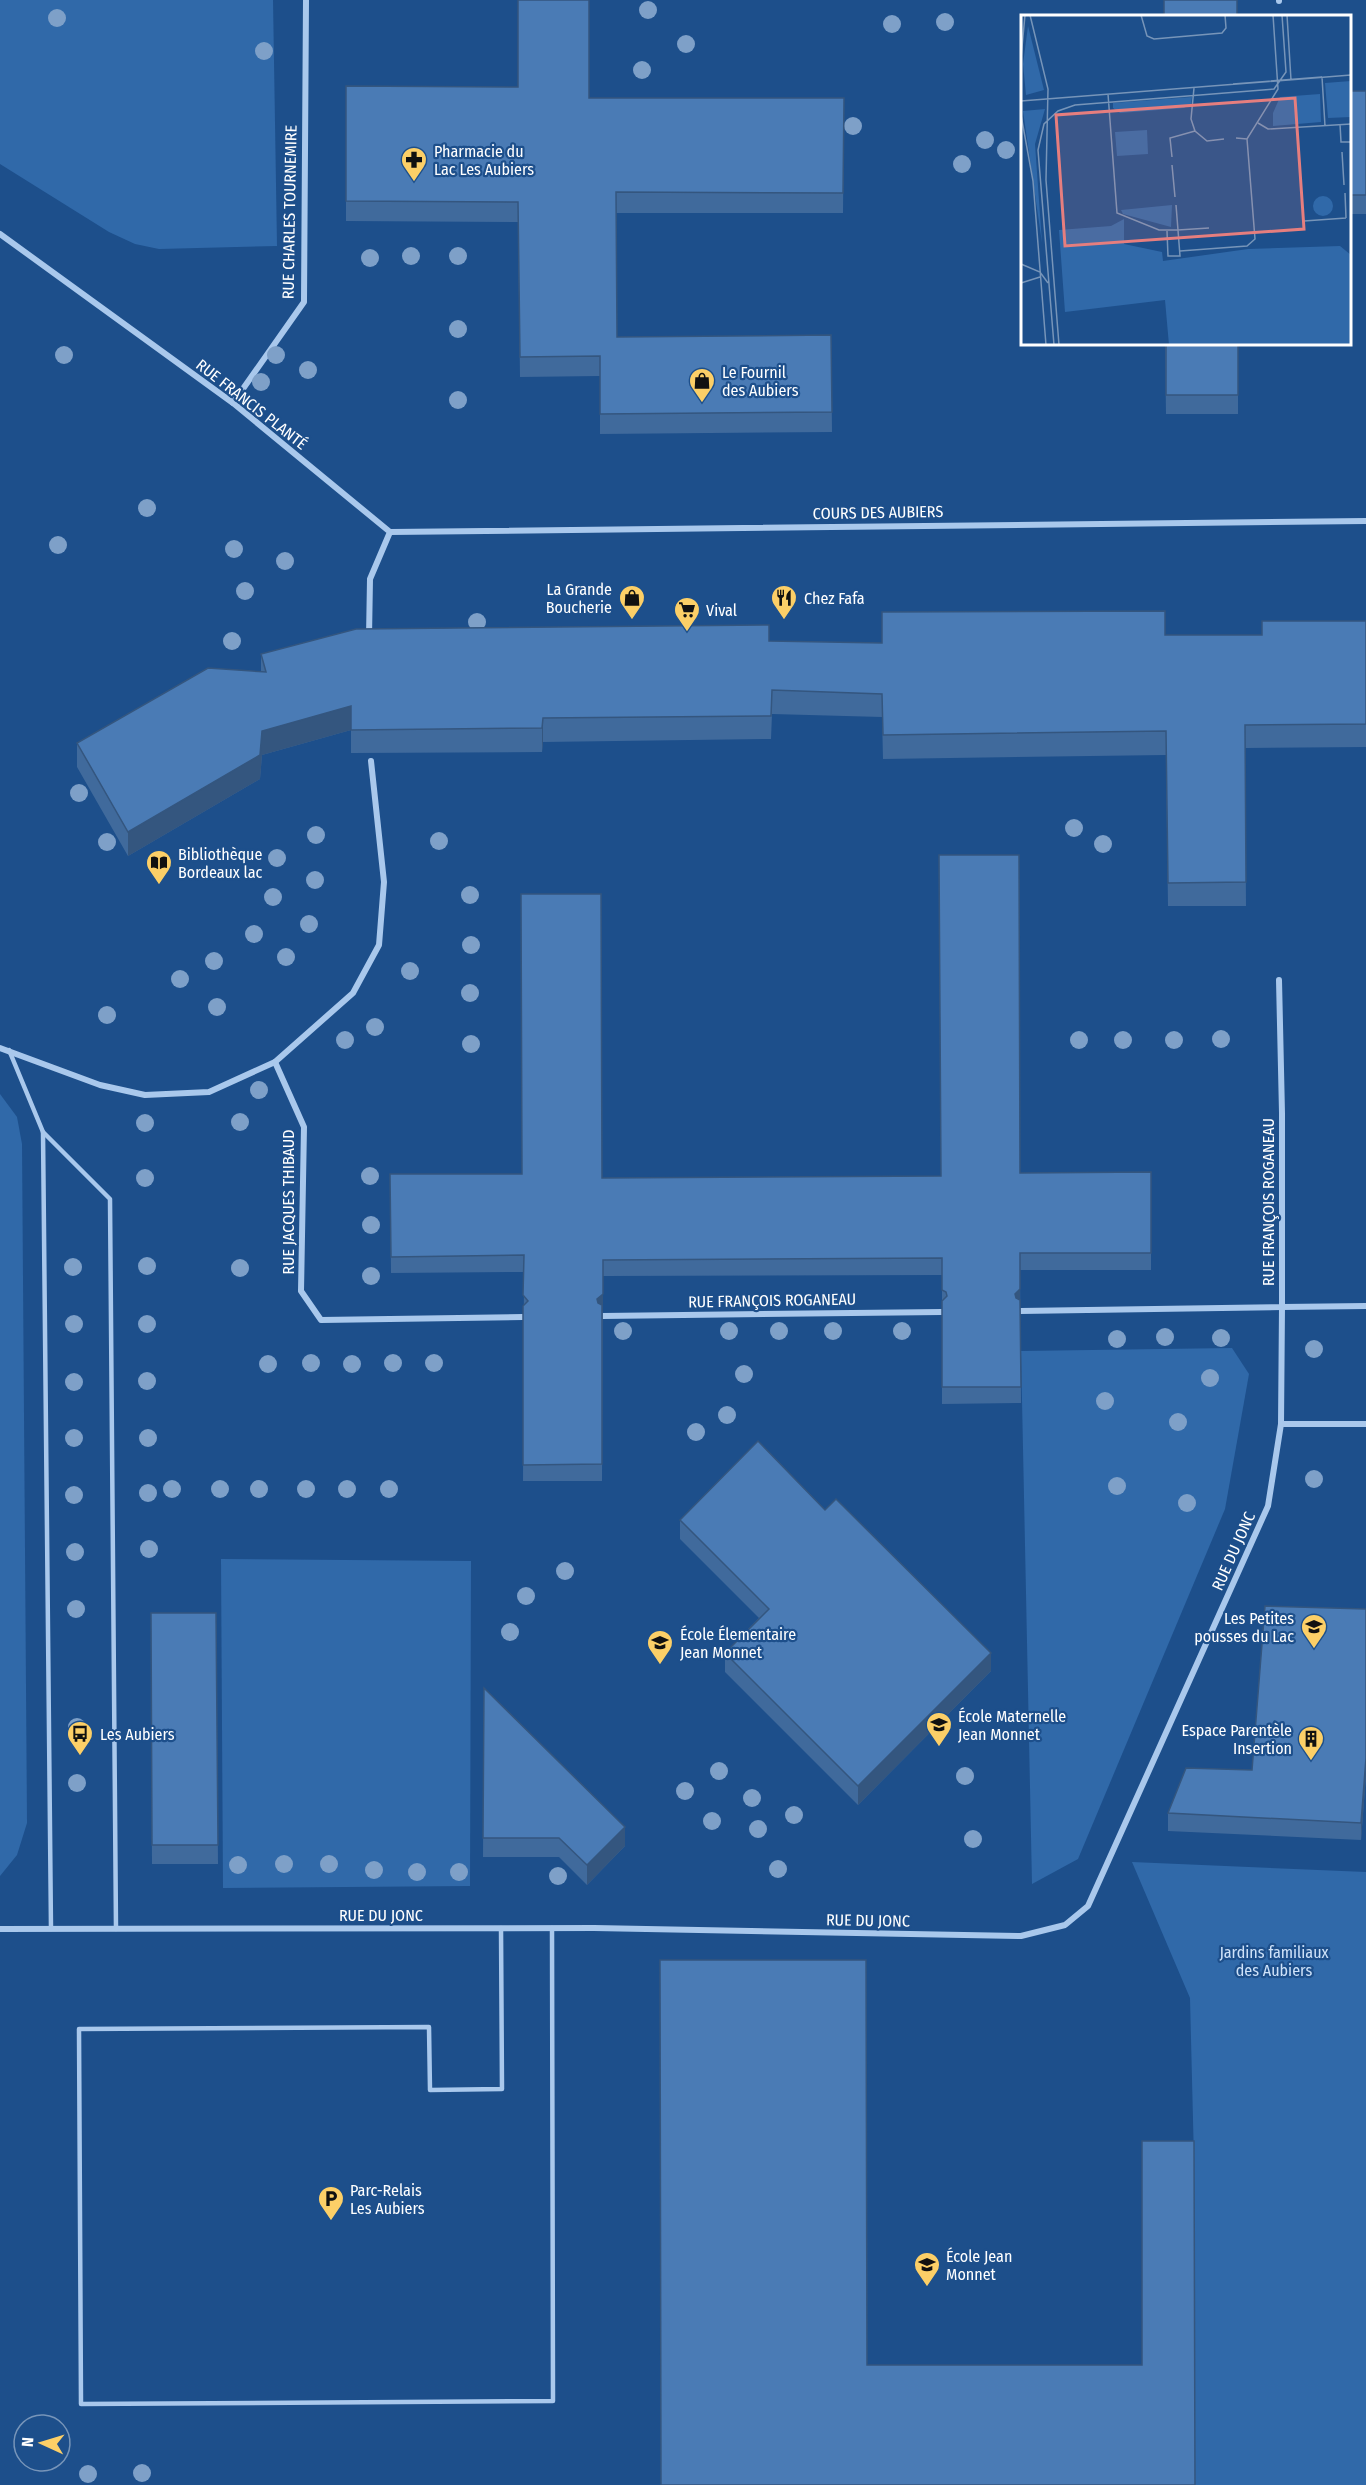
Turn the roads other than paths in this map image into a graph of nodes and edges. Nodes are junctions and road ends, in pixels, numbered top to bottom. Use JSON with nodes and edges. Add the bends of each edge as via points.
{"nodes":[{"id":1,"x":306,"y":0,"type":"edge"},
{"id":2,"x":0,"y":234,"type":"edge"},
{"id":3,"x":233,"y":403,"type":"junction"},
{"id":4,"x":1366,"y":521,"type":"edge"},
{"id":5,"x":390,"y":532,"type":"junction"},
{"id":6,"x":369,"y":644,"type":"edge"},
{"id":7,"x":371,"y":761,"type":"edge"},
{"id":8,"x":1279,"y":980,"type":"dead end"},
{"id":9,"x":0,"y":1048,"type":"edge"},
{"id":10,"x":9,"y":1050,"type":"junction"},
{"id":11,"x":275,"y":1062,"type":"junction"},
{"id":12,"x":43,"y":1132,"type":"junction"},
{"id":13,"x":1366,"y":1306,"type":"edge"},
{"id":14,"x":1281,"y":1307,"type":"junction"},
{"id":15,"x":1020,"y":1311,"type":"edge"},
{"id":16,"x":942,"y":1312,"type":"edge"},
{"id":17,"x":602,"y":1316,"type":"edge"},
{"id":18,"x":523,"y":1317,"type":"edge"},
{"id":19,"x":1281,"y":1424,"type":"junction"},
{"id":20,"x":1366,"y":1424,"type":"edge"},
{"id":21,"x":501,"y":1928,"type":"junction"},
{"id":22,"x":552,"y":1928,"type":"junction"},
{"id":23,"x":0,"y":1929,"type":"edge"},
{"id":24,"x":51,"y":1929,"type":"junction"},
{"id":25,"x":116,"y":1929,"type":"junction"}],
"edges":[{"from":1,"to":3,"type":"street","name":"RUE CHARLES TOURNEMIRE","via":[[304,302]]},
{"from":2,"to":3,"type":"street","name":"RUE FRANCIS PLANTÉ"},
{"from":3,"to":5,"type":"street","name":"RUE FRANCIS PLANTÉ"},
{"from":4,"to":5,"type":"street","name":"COURS DES AUBIERS"},
{"from":5,"to":6,"type":"street","via":[[370,579]]},
{"from":7,"to":11,"type":"street","via":[[384,882],[379,945],[353,993]]},
{"from":8,"to":14,"type":"street","name":"RUE FRANÇOIS ROGANEAU"},
{"from":9,"to":10,"type":"street"},
{"from":10,"to":11,"type":"street","via":[[100,1084],[145,1095],[209,1092]]},
{"from":10,"to":12,"type":"lane"},
{"from":11,"to":18,"type":"street","name":"RUE JACQUES THIBAUD","via":[[304,1127],[301,1291],[321,1320]]},
{"from":12,"to":24,"type":"lane"},
{"from":12,"to":25,"type":"lane","via":[[110,1199]]},
{"from":13,"to":14,"type":"street"},
{"from":14,"to":15,"type":"street","name":"RUE FRANÇOIS ROGANEAU"},
{"from":14,"to":19,"type":"street","name":"RUE DU JONC"},
{"from":16,"to":17,"type":"street","name":"RUE FRANÇOIS ROGANEAU"},
{"from":19,"to":20,"type":"street"},
{"from":19,"to":22,"type":"street","name":"RUE DU JONC","via":[[1268,1506],[1088,1906],[1065,1924],[1021,1936]]},
{"from":21,"to":22,"type":"street","name":"RUE DU JONC"},
{"from":21,"to":22,"type":"lane","via":[[502,2089],[430,2090],[429,2027],[79,2029],[81,2404],[553,2401]]},
{"from":21,"to":25,"type":"street","name":"RUE DU JONC"},
{"from":23,"to":24,"type":"street","name":"RUE DU JONC"},
{"from":24,"to":25,"type":"street","name":"RUE DU JONC"}]}
